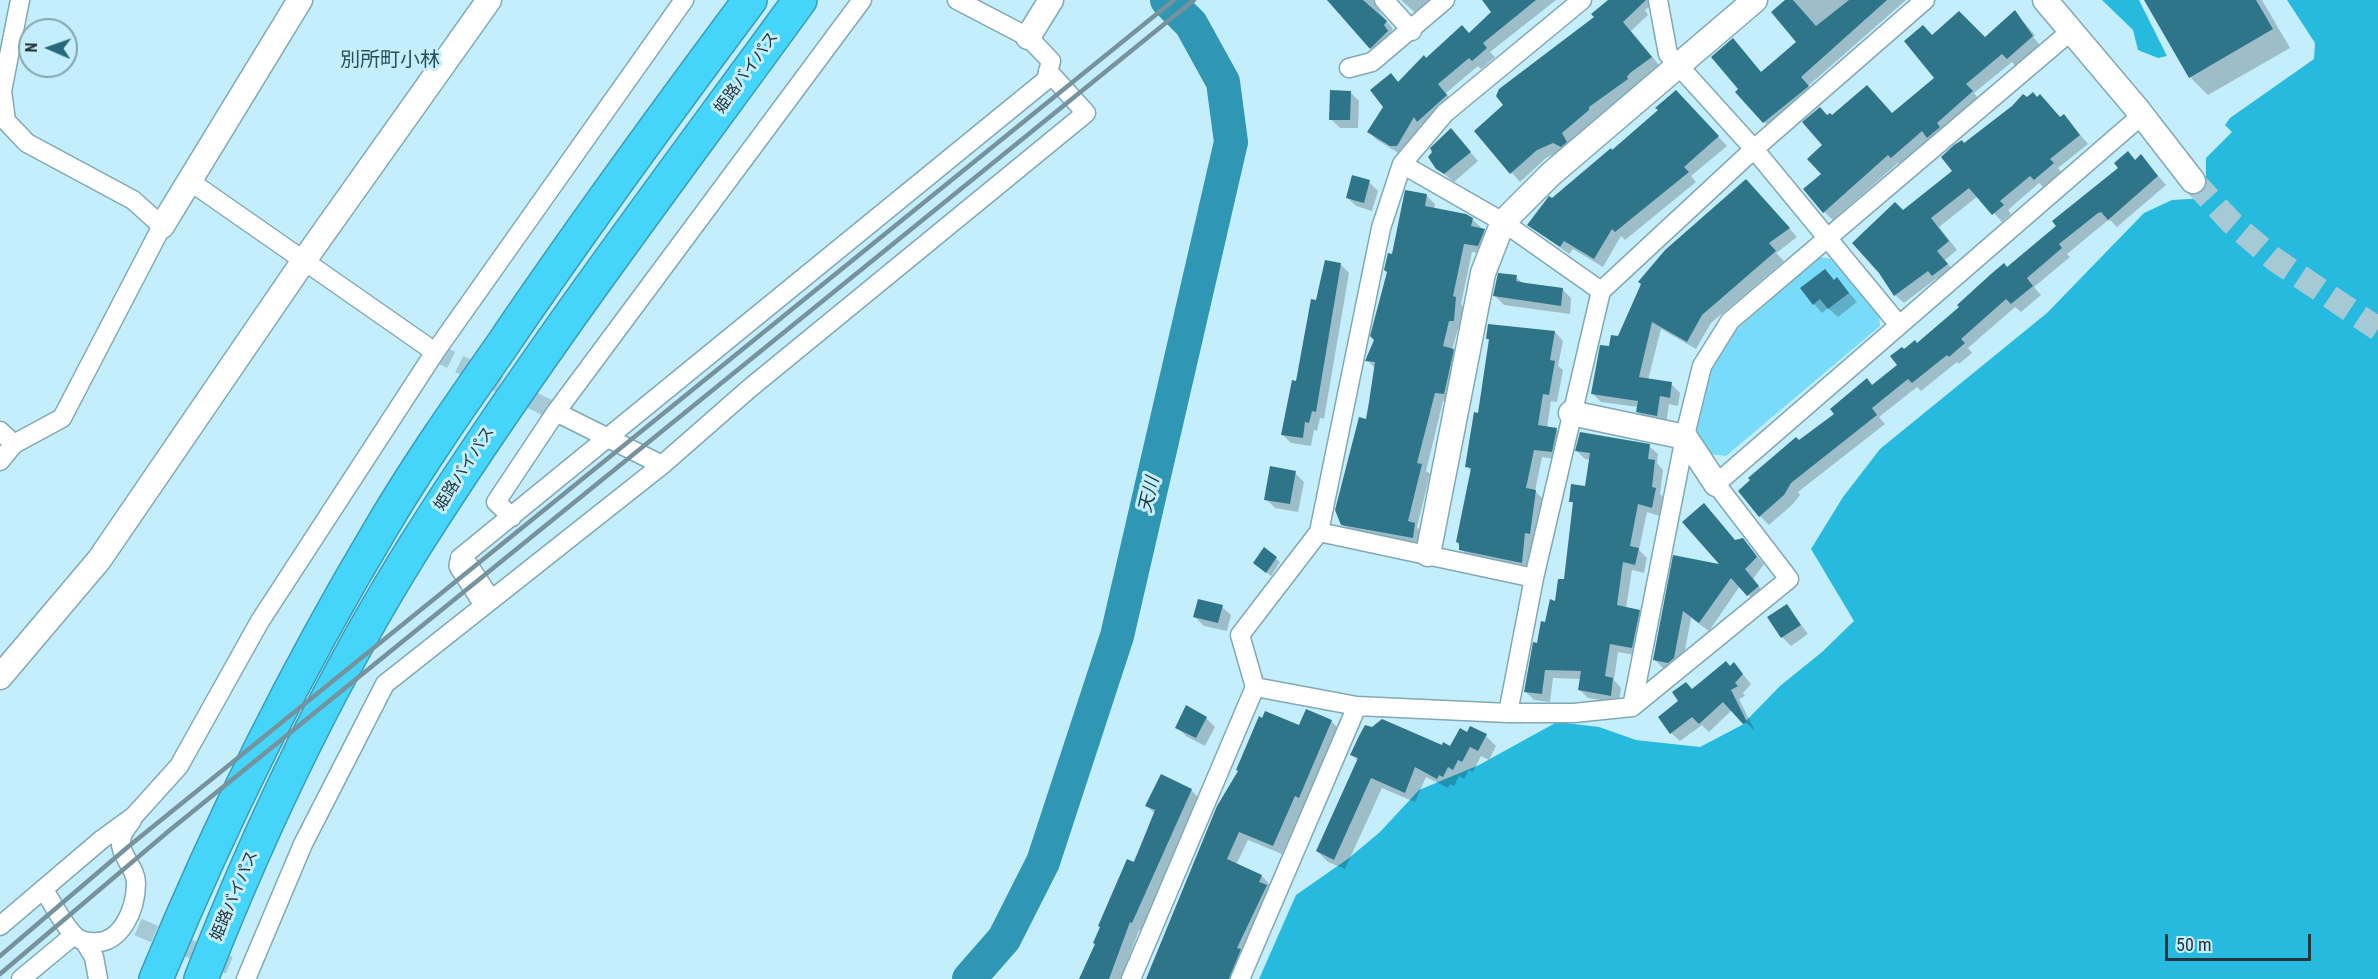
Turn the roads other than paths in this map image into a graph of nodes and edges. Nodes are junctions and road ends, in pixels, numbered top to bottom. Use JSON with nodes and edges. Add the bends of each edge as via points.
{"nodes":[{"id":1,"x":20,"y":0,"type":"edge"},
{"id":2,"x":300,"y":0,"type":"edge"},
{"id":3,"x":489,"y":0,"type":"edge"},
{"id":4,"x":684,"y":0,"type":"edge"},
{"id":5,"x":750,"y":0,"type":"edge"},
{"id":6,"x":800,"y":0,"type":"edge"},
{"id":7,"x":862,"y":0,"type":"edge"},
{"id":8,"x":957,"y":0,"type":"edge"},
{"id":9,"x":1051,"y":0,"type":"edge"},
{"id":10,"x":1384,"y":0,"type":"edge"},
{"id":11,"x":1445,"y":0,"type":"edge"},
{"id":12,"x":1582,"y":0,"type":"edge"},
{"id":13,"x":1658,"y":0,"type":"edge"},
{"id":14,"x":1755,"y":0,"type":"edge"},
{"id":15,"x":1925,"y":0,"type":"edge"},
{"id":16,"x":2045,"y":0,"type":"edge"},
{"id":17,"x":1032,"y":30,"type":"junction"},
{"id":18,"x":1412,"y":31,"type":"junction"},
{"id":19,"x":2071,"y":31,"type":"junction"},
{"id":20,"x":1677,"y":64,"type":"junction"},
{"id":21,"x":1349,"y":68,"type":"dead end"},
{"id":22,"x":1048,"y":71,"type":"junction"},
{"id":23,"x":2142,"y":115,"type":"junction"},
{"id":24,"x":1754,"y":149,"type":"junction"},
{"id":25,"x":1402,"y":164,"type":"junction"},
{"id":26,"x":2193,"y":181,"type":"tunnel mouth"},
{"id":27,"x":191,"y":182,"type":"junction"},
{"id":28,"x":1503,"y":222,"type":"junction"},
{"id":29,"x":162,"y":226,"type":"junction"},
{"id":30,"x":1828,"y":237,"type":"junction"},
{"id":31,"x":304,"y":259,"type":"junction"},
{"id":32,"x":1601,"y":291,"type":"junction"},
{"id":33,"x":1899,"y":325,"type":"junction"},
{"id":34,"x":435,"y":352,"type":"junction"},
{"id":35,"x":556,"y":412,"type":"junction"},
{"id":36,"x":1571,"y":413,"type":"junction"},
{"id":37,"x":0,"y":431,"type":"edge"},
{"id":38,"x":1684,"y":436,"type":"junction"},
{"id":39,"x":609,"y":439,"type":"junction"},
{"id":40,"x":14,"y":444,"type":"junction"},
{"id":41,"x":0,"y":461,"type":"edge"},
{"id":42,"x":662,"y":465,"type":"junction"},
{"id":43,"x":1716,"y":484,"type":"junction"},
{"id":44,"x":512,"y":517,"type":"junction"},
{"id":45,"x":1319,"y":532,"type":"junction"},
{"id":46,"x":1428,"y":554,"type":"junction"},
{"id":47,"x":463,"y":565,"type":"joint"},
{"id":48,"x":1534,"y":578,"type":"junction"},
{"id":49,"x":484,"y":597,"type":"dead end"},
{"id":50,"x":0,"y":677,"type":"edge"},
{"id":51,"x":1255,"y":687,"type":"junction"},
{"id":52,"x":1357,"y":706,"type":"junction"},
{"id":53,"x":1632,"y":707,"type":"junction"},
{"id":54,"x":1508,"y":713,"type":"junction"},
{"id":55,"x":134,"y":816,"type":"junction"},
{"id":56,"x":89,"y":849,"type":"junction"},
{"id":57,"x":123,"y":852,"type":"junction"},
{"id":58,"x":43,"y":889,"type":"junction"},
{"id":59,"x":0,"y":926,"type":"edge"},
{"id":60,"x":79,"y":938,"type":"junction"},
{"id":61,"x":243,"y":974,"type":"edge"},
{"id":62,"x":21,"y":979,"type":"edge"},
{"id":63,"x":98,"y":979,"type":"edge"},
{"id":64,"x":156,"y":979,"type":"edge"},
{"id":65,"x":201,"y":979,"type":"edge"},
{"id":66,"x":1131,"y":979,"type":"edge"},
{"id":67,"x":1240,"y":979,"type":"edge"}],
"edges":[{"from":1,"to":29,"type":"street","via":[[2,91],[6,121],[27,143],[133,200]]},
{"from":2,"to":27,"type":"street"},
{"from":3,"to":31,"type":"street"},
{"from":4,"to":34,"type":"street"},
{"from":5,"to":64,"type":"highway","via":[[532,301],[381,528],[303,664],[242,785]]},
{"from":6,"to":65,"type":"highway","name":"姫路バイパス","via":[[531,370],[415,546],[344,668],[287,780],[235,891]]},
{"from":7,"to":35,"type":"street"},
{"from":8,"to":17,"type":"street"},
{"from":9,"to":17,"type":"street"},
{"from":10,"to":18,"type":"street"},
{"from":11,"to":18,"type":"street"},
{"from":12,"to":25,"type":"street","via":[[1445,114]]},
{"from":13,"to":20,"type":"street","via":[[1668,54]]},
{"from":14,"to":20,"type":"street"},
{"from":15,"to":24,"type":"street"},
{"from":16,"to":19,"type":"street"},
{"from":17,"to":22,"type":"street","via":[[1051,61]]},
{"from":18,"to":21,"type":"street","via":[[1372,62]]},
{"from":19,"to":23,"type":"street"},
{"from":19,"to":30,"type":"street"},
{"from":20,"to":24,"type":"street"},
{"from":20,"to":28,"type":"street","via":[[1551,174]]},
{"from":22,"to":39,"type":"street","via":[[1046,80],[1025,98]]},
{"from":22,"to":42,"type":"street","via":[[1086,113],[750,388]]},
{"from":23,"to":26,"type":"street"},
{"from":23,"to":33,"type":"street"},
{"from":24,"to":30,"type":"street"},
{"from":24,"to":32,"type":"street"},
{"from":25,"to":28,"type":"street"},
{"from":25,"to":45,"type":"street","via":[[1381,228]]},
{"from":27,"to":29,"type":"street"},
{"from":27,"to":31,"type":"street"},
{"from":28,"to":32,"type":"street"},
{"from":28,"to":46,"type":"street","via":[[1483,273]]},
{"from":29,"to":40,"type":"street","via":[[62,418]]},
{"from":30,"to":33,"type":"street"},
{"from":30,"to":38,"type":"street","via":[[1730,321],[1702,366]]},
{"from":31,"to":34,"type":"street"},
{"from":31,"to":50,"type":"street","via":[[99,560]]},
{"from":32,"to":36,"type":"street"},
{"from":33,"to":43,"type":"street"},
{"from":34,"to":55,"type":"street","via":[[260,621],[179,766]]},
{"from":35,"to":39,"type":"street"},
{"from":35,"to":44,"type":"street","via":[[496,502]]},
{"from":36,"to":38,"type":"street"},
{"from":36,"to":48,"type":"street"},
{"from":37,"to":40,"type":"street"},
{"from":38,"to":43,"type":"street"},
{"from":38,"to":53,"type":"street"},
{"from":39,"to":42,"type":"street"},
{"from":39,"to":44,"type":"street"},
{"from":40,"to":41,"type":"street"},
{"from":42,"to":61,"type":"street","via":[[385,684],[303,844]]},
{"from":43,"to":53,"type":"street","via":[[1789,579]]},
{"from":44,"to":47,"type":"street","via":[[460,558]]},
{"from":45,"to":46,"type":"street"},
{"from":45,"to":51,"type":"street","via":[[1240,635]]},
{"from":46,"to":48,"type":"street"},
{"from":47,"to":49,"type":"main road"},
{"from":48,"to":54,"type":"street"},
{"from":51,"to":52,"type":"street"},
{"from":51,"to":66,"type":"street"},
{"from":52,"to":54,"type":"street"},
{"from":52,"to":67,"type":"street"},
{"from":53,"to":54,"type":"street","via":[[1574,713]]},
{"from":55,"to":56,"type":"street"},
{"from":55,"to":57,"type":"street","via":[[121,838]]},
{"from":56,"to":57,"type":"street","via":[[112,848]]},
{"from":56,"to":58,"type":"street"},
{"from":57,"to":60,"type":"street","via":[[135,872],[132,924],[100,944]]},
{"from":58,"to":59,"type":"street"},
{"from":58,"to":60,"type":"street"},
{"from":60,"to":62,"type":"street"},
{"from":60,"to":63,"type":"street","via":[[94,957]]}]}
